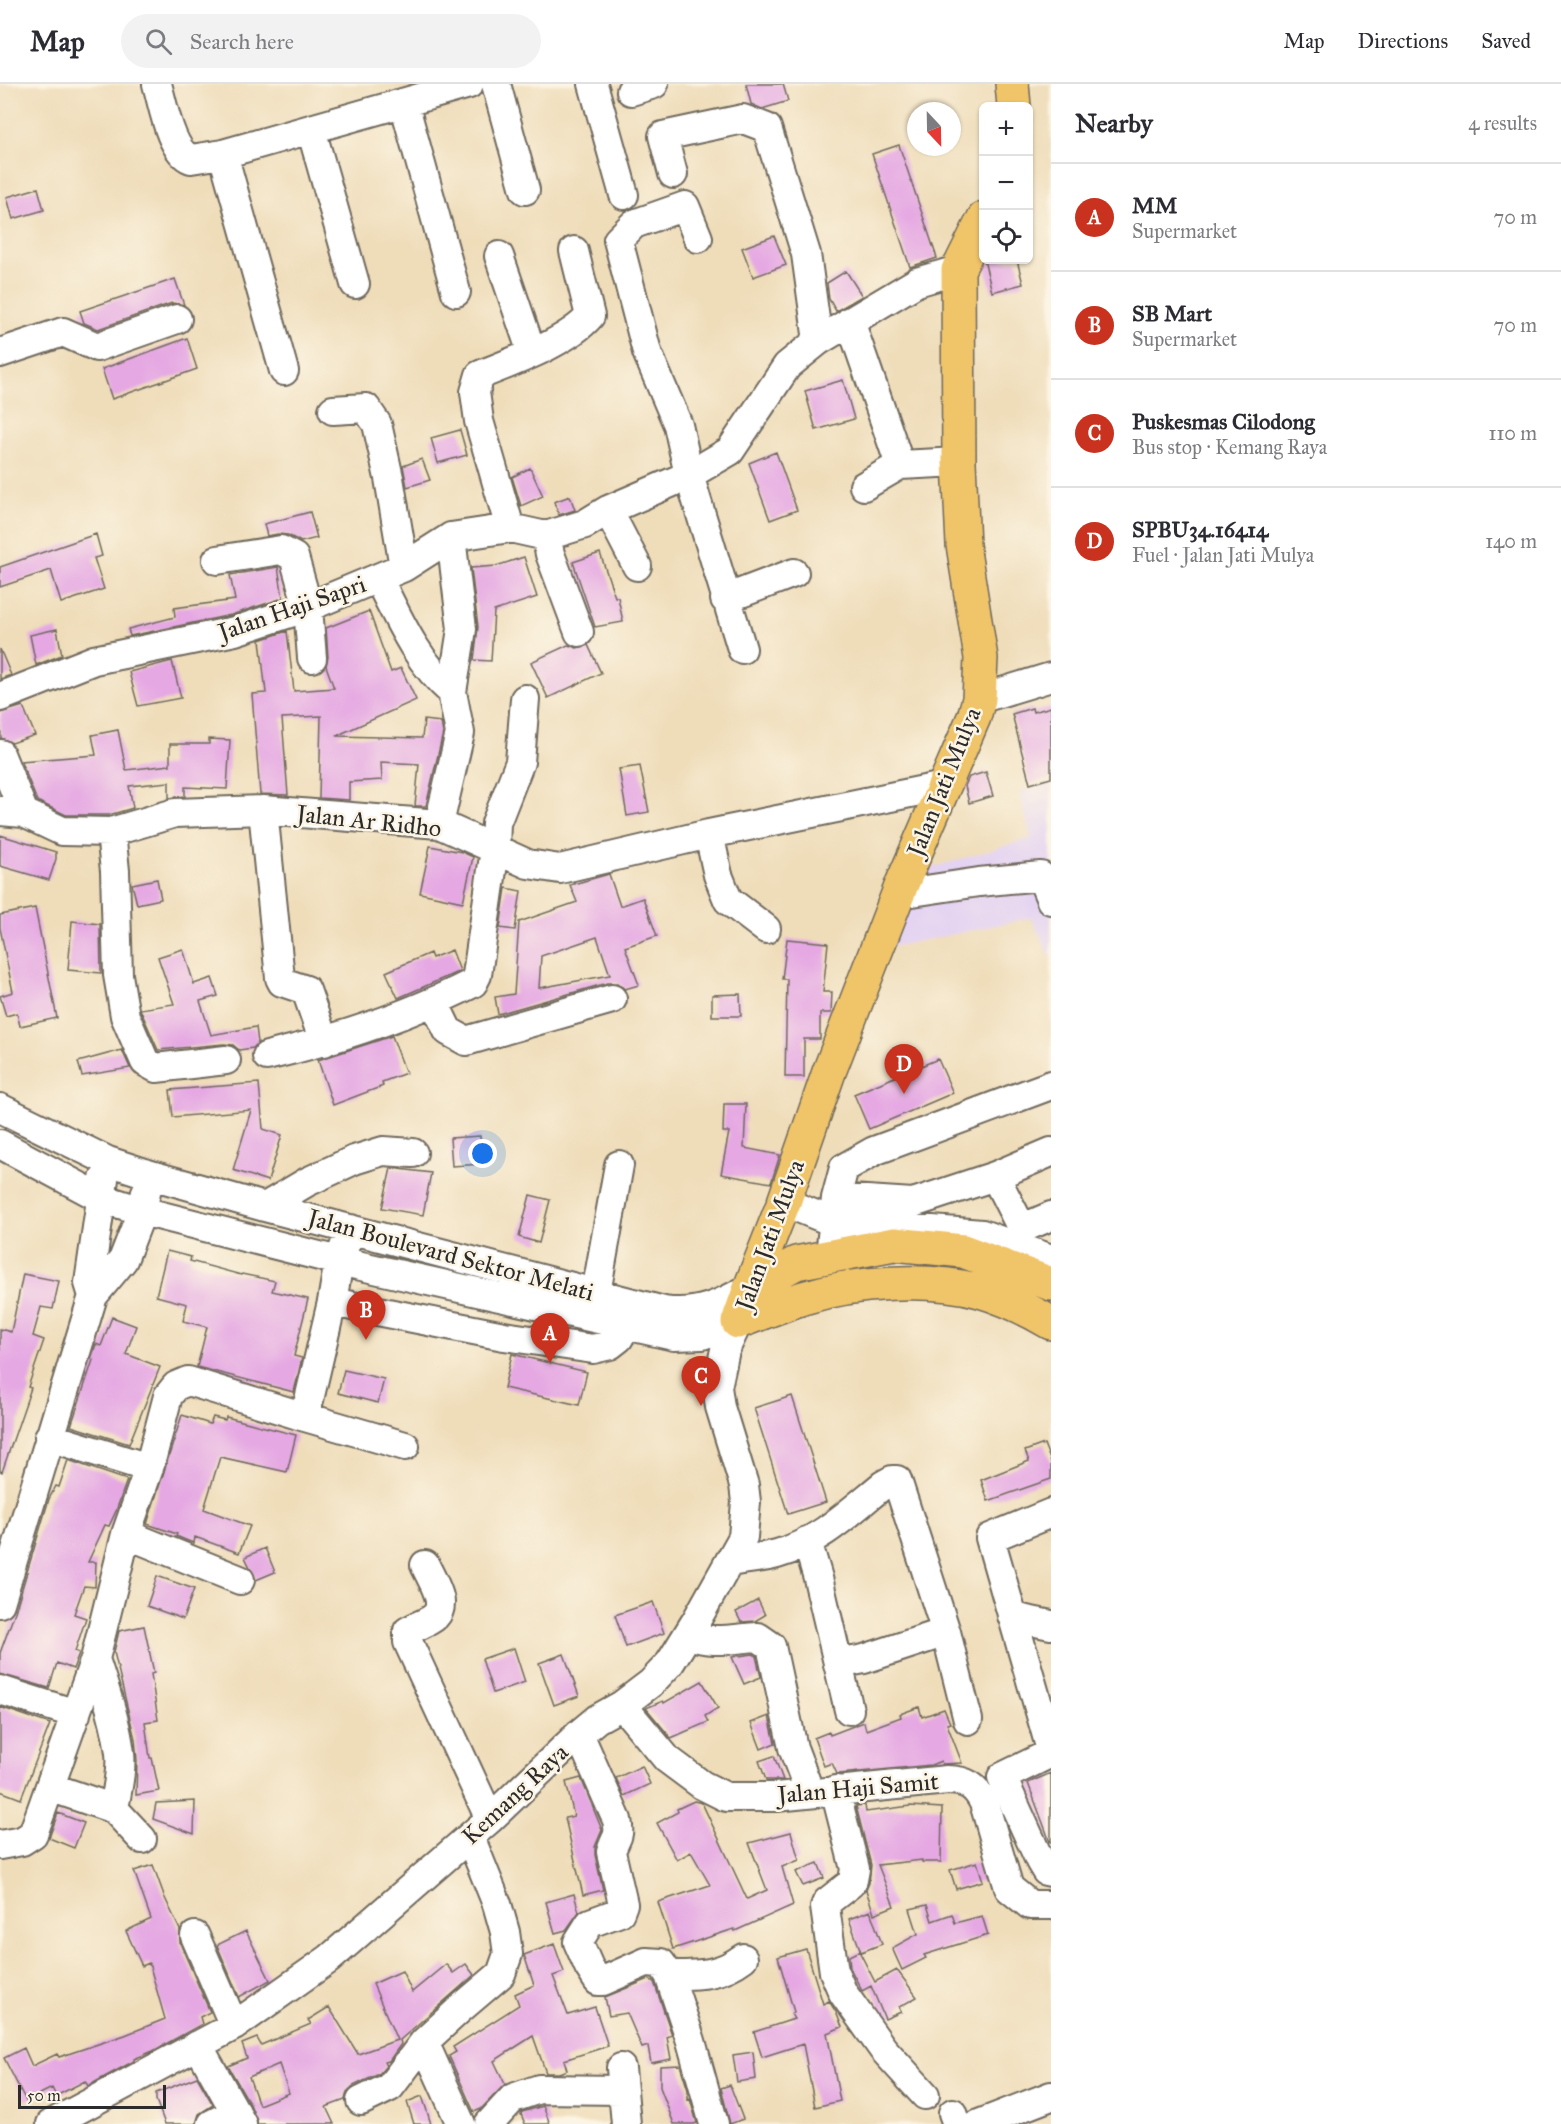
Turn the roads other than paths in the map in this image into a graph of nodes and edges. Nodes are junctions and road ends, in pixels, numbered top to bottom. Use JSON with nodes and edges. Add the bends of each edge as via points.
{"nodes":[{"id":1,"x":157,"y":84,"type":"edge"},
{"id":2,"x":469,"y":84,"type":"edge"},
{"id":3,"x":496,"y":84,"type":"edge"},
{"id":4,"x":593,"y":84,"type":"edge"},
{"id":5,"x":1012,"y":84,"type":"edge"},
{"id":6,"x":1014,"y":102,"type":"edge"},
{"id":7,"x":404,"y":103,"type":"junction"},
{"id":8,"x":311,"y":129,"type":"junction"},
{"id":9,"x":223,"y":154,"type":"junction"},
{"id":10,"x":673,"y":174,"type":"dead end"},
{"id":11,"x":525,"y":190,"type":"dead end"},
{"id":12,"x":624,"y":195,"type":"dead end"},
{"id":13,"x":979,"y":228,"type":"edge"},
{"id":14,"x":698,"y":238,"type":"dead end"},
{"id":15,"x":574,"y":251,"type":"dead end"},
{"id":16,"x":499,"y":256,"type":"dead end"},
{"id":17,"x":958,"y":270,"type":"junction"},
{"id":18,"x":355,"y":284,"type":"dead end"},
{"id":19,"x":456,"y":292,"type":"dead end"},
{"id":20,"x":177,"y":319,"type":"dead end"},
{"id":21,"x":850,"y":321,"type":"junction"},
{"id":22,"x":818,"y":341,"type":"junction"},
{"id":23,"x":0,"y":353,"type":"edge"},
{"id":24,"x":532,"y":353,"type":"junction"},
{"id":25,"x":284,"y":371,"type":"dead end"},
{"id":26,"x":333,"y":410,"type":"dead end"},
{"id":27,"x":959,"y":462,"type":"junction"},
{"id":28,"x":900,"y":465,"type":"junction"},
{"id":29,"x":689,"y":475,"type":"junction"},
{"id":30,"x":864,"y":486,"type":"dead end"},
{"id":31,"x":608,"y":510,"type":"junction"},
{"id":32,"x":510,"y":528,"type":"junction"},
{"id":33,"x":546,"y":536,"type":"junction"},
{"id":34,"x":451,"y":537,"type":"junction"},
{"id":35,"x":217,"y":560,"type":"dead end"},
{"id":36,"x":637,"y":566,"type":"dead end"},
{"id":37,"x":404,"y":567,"type":"junction"},
{"id":38,"x":794,"y":573,"type":"dead end"},
{"id":39,"x":378,"y":578,"type":"junction"},
{"id":40,"x":725,"y":599,"type":"junction"},
{"id":41,"x":308,"y":607,"type":"junction"},
{"id":42,"x":579,"y":632,"type":"dead end"},
{"id":43,"x":742,"y":649,"type":"dead end"},
{"id":44,"x":312,"y":658,"type":"dead end"},
{"id":45,"x":1051,"y":677,"type":"edge"},
{"id":46,"x":452,"y":692,"type":"junction"},
{"id":47,"x":0,"y":697,"type":"edge"},
{"id":48,"x":525,"y":699,"type":"dead end"},
{"id":49,"x":979,"y":699,"type":"junction"},
{"id":50,"x":0,"y":754,"type":"edge"},
{"id":51,"x":944,"y":786,"type":"junction"},
{"id":52,"x":263,"y":810,"type":"junction"},
{"id":53,"x":12,"y":812,"type":"edge"},
{"id":54,"x":439,"y":824,"type":"junction"},
{"id":55,"x":111,"y":832,"type":"junction"},
{"id":56,"x":709,"y":834,"type":"junction"},
{"id":57,"x":495,"y":849,"type":"junction"},
{"id":58,"x":899,"y":894,"type":"junction"},
{"id":59,"x":1051,"y":900,"type":"edge"},
{"id":60,"x":766,"y":929,"type":"dead end"},
{"id":61,"x":612,"y":999,"type":"dead end"},
{"id":62,"x":434,"y":1002,"type":"junction"},
{"id":63,"x":324,"y":1042,"type":"junction"},
{"id":64,"x":267,"y":1056,"type":"dead end"},
{"id":65,"x":226,"y":1060,"type":"dead end"},
{"id":66,"x":1051,"y":1085,"type":"edge"},
{"id":67,"x":0,"y":1108,"type":"edge"},
{"id":68,"x":0,"y":1144,"type":"edge"},
{"id":69,"x":1051,"y":1152,"type":"edge"},
{"id":70,"x":413,"y":1153,"type":"dead end"},
{"id":71,"x":108,"y":1161,"type":"junction"},
{"id":72,"x":619,"y":1165,"type":"dead end"},
{"id":73,"x":151,"y":1175,"type":"junction"},
{"id":74,"x":995,"y":1176,"type":"junction"},
{"id":75,"x":101,"y":1198,"type":"junction"},
{"id":76,"x":784,"y":1202,"type":"junction"},
{"id":77,"x":265,"y":1208,"type":"junction"},
{"id":78,"x":142,"y":1210,"type":"junction"},
{"id":79,"x":835,"y":1210,"type":"junction"},
{"id":80,"x":1051,"y":1216,"type":"edge"},
{"id":81,"x":351,"y":1229,"type":"junction"},
{"id":82,"x":771,"y":1234,"type":"junction"},
{"id":83,"x":830,"y":1256,"type":"junction"},
{"id":84,"x":1051,"y":1259,"type":"edge"},
{"id":85,"x":339,"y":1261,"type":"junction"},
{"id":86,"x":796,"y":1263,"type":"junction"},
{"id":87,"x":1051,"y":1284,"type":"edge"},
{"id":88,"x":750,"y":1288,"type":"junction"},
{"id":89,"x":596,"y":1293,"type":"junction"},
{"id":90,"x":93,"y":1296,"type":"junction"},
{"id":91,"x":332,"y":1302,"type":"junction"},
{"id":92,"x":738,"y":1322,"type":"junction"},
{"id":93,"x":1051,"y":1323,"type":"edge"},
{"id":94,"x":625,"y":1325,"type":"junction"},
{"id":95,"x":305,"y":1417,"type":"junction"},
{"id":96,"x":49,"y":1437,"type":"junction"},
{"id":97,"x":405,"y":1446,"type":"dead end"},
{"id":98,"x":149,"y":1468,"type":"junction"},
{"id":99,"x":1051,"y":1514,"type":"edge"},
{"id":100,"x":126,"y":1534,"type":"junction"},
{"id":101,"x":807,"y":1541,"type":"junction"},
{"id":102,"x":730,"y":1562,"type":"junction"},
{"id":103,"x":425,"y":1565,"type":"dead end"},
{"id":104,"x":240,"y":1580,"type":"dead end"},
{"id":105,"x":0,"y":1603,"type":"edge"},
{"id":106,"x":1012,"y":1616,"type":"junction"},
{"id":107,"x":1051,"y":1625,"type":"edge"},
{"id":108,"x":946,"y":1632,"type":"junction"},
{"id":109,"x":689,"y":1634,"type":"junction"},
{"id":110,"x":95,"y":1659,"type":"junction"},
{"id":111,"x":838,"y":1664,"type":"junction"},
{"id":112,"x":0,"y":1690,"type":"edge"},
{"id":113,"x":622,"y":1705,"type":"junction"},
{"id":114,"x":849,"y":1710,"type":"dead end"},
{"id":115,"x":76,"y":1714,"type":"junction"},
{"id":116,"x":968,"y":1720,"type":"dead end"},
{"id":117,"x":579,"y":1734,"type":"junction"},
{"id":118,"x":1051,"y":1752,"type":"edge"},
{"id":119,"x":50,"y":1787,"type":"junction"},
{"id":120,"x":823,"y":1791,"type":"junction"},
{"id":121,"x":114,"y":1809,"type":"junction"},
{"id":122,"x":480,"y":1828,"type":"junction"},
{"id":123,"x":142,"y":1839,"type":"dead end"},
{"id":124,"x":0,"y":1845,"type":"edge"},
{"id":125,"x":1051,"y":1872,"type":"edge"},
{"id":126,"x":1051,"y":1905,"type":"edge"},
{"id":127,"x":195,"y":1936,"type":"dead end"},
{"id":128,"x":743,"y":1958,"type":"dead end"},
{"id":129,"x":669,"y":1975,"type":"junction"},
{"id":130,"x":234,"y":2026,"type":"junction"},
{"id":131,"x":424,"y":2042,"type":"junction"},
{"id":132,"x":198,"y":2045,"type":"junction"},
{"id":133,"x":925,"y":2095,"type":"dead end"},
{"id":134,"x":1051,"y":2096,"type":"edge"},
{"id":135,"x":361,"y":2101,"type":"dead end"},
{"id":136,"x":230,"y":2120,"type":"edge"},
{"id":137,"x":51,"y":2124,"type":"edge"},
{"id":138,"x":461,"y":2124,"type":"edge"},
{"id":139,"x":489,"y":2124,"type":"edge"},
{"id":140,"x":626,"y":2124,"type":"edge"},
{"id":141,"x":714,"y":2124,"type":"edge"},
{"id":142,"x":979,"y":2124,"type":"edge"}],
"edges":[{"from":1,"to":9,"type":"street","via":[[174,140],[183,154],[191,159]]},
{"from":2,"to":7,"type":"street"},
{"from":3,"to":11,"type":"street"},
{"from":4,"to":12,"type":"street"},
{"from":5,"to":6,"type":"main road"},
{"from":7,"to":8,"type":"street"},
{"from":7,"to":19,"type":"street"},
{"from":8,"to":9,"type":"street"},
{"from":8,"to":18,"type":"street"},
{"from":9,"to":25,"type":"street"},
{"from":10,"to":22,"type":"street","via":[[663,136],[743,118],[767,128],[806,254]]},
{"from":13,"to":17,"type":"main road","name":"Jalan Jati Mulya"},
{"from":14,"to":29,"type":"street","via":[[685,206],[634,224],[618,240],[647,352],[678,425]]},
{"from":15,"to":24,"type":"street","via":[[590,316],[582,326]]},
{"from":16,"to":24,"type":"street"},
{"from":17,"to":21,"type":"street","name":"Jalan Haji Sapri","via":[[917,282]]},
{"from":17,"to":27,"type":"main road","name":"Jalan Jati Mulya"},
{"from":20,"to":23,"type":"street","via":[[97,347],[63,332]]},
{"from":21,"to":22,"type":"street","name":"Jalan Haji Sapri"},
{"from":21,"to":28,"type":"street"},
{"from":22,"to":29,"type":"street","name":"Jalan Haji Sapri","via":[[787,366],[730,451]]},
{"from":24,"to":32,"type":"street","via":[[480,375],[475,392],[479,421]]},
{"from":26,"to":37,"type":"street","via":[[366,408],[377,424]]},
{"from":27,"to":28,"type":"street"},
{"from":27,"to":49,"type":"main road","name":"Jalan Jati Mulya","via":[[963,545],[981,658]]},
{"from":28,"to":30,"type":"street"},
{"from":29,"to":31,"type":"street","name":"Jalan Haji Sapri"},
{"from":29,"to":40,"type":"street"},
{"from":31,"to":33,"type":"street","name":"Jalan Haji Sapri","via":[[585,524]]},
{"from":31,"to":36,"type":"street"},
{"from":32,"to":33,"type":"street","name":"Jalan Haji Sapri"},
{"from":32,"to":34,"type":"street","name":"Jalan Haji Sapri"},
{"from":33,"to":42,"type":"street"},
{"from":34,"to":37,"type":"street","name":"Jalan Haji Sapri"},
{"from":34,"to":46,"type":"street","via":[[462,629]]},
{"from":35,"to":41,"type":"street","via":[[281,550],[294,557]]},
{"from":37,"to":39,"type":"street","name":"Jalan Haji Sapri"},
{"from":38,"to":40,"type":"street"},
{"from":39,"to":41,"type":"street","name":"Jalan Haji Sapri"},
{"from":39,"to":46,"type":"street","via":[[411,643]]},
{"from":40,"to":43,"type":"street"},
{"from":41,"to":44,"type":"street"},
{"from":41,"to":47,"type":"street","name":"Jalan Haji Sapri","via":[[235,631],[94,660]]},
{"from":45,"to":49,"type":"street"},
{"from":46,"to":54,"type":"street","via":[[460,734]]},
{"from":48,"to":57,"type":"street","via":[[520,762],[496,823]]},
{"from":49,"to":51,"type":"main road","name":"Jalan Jati Mulya"},
{"from":50,"to":53,"type":"street"},
{"from":51,"to":56,"type":"street","name":"Jalan Ar Ridho"},
{"from":51,"to":58,"type":"main road","name":"Jalan Jati Mulya"},
{"from":52,"to":54,"type":"street","name":"Jalan Ar Ridho"},
{"from":52,"to":55,"type":"street","name":"Jalan Ar Ridho","via":[[175,813]]},
{"from":52,"to":63,"type":"street","via":[[280,978],[306,990]]},
{"from":53,"to":55,"type":"street","name":"Jalan Ar Ridho","via":[[62,831]]},
{"from":54,"to":57,"type":"street","name":"Jalan Ar Ridho"},
{"from":55,"to":65,"type":"street","via":[[118,975],[125,1016],[145,1062],[156,1068]]},
{"from":56,"to":57,"type":"street","name":"Jalan Ar Ridho","via":[[560,869],[528,864]]},
{"from":56,"to":60,"type":"street","via":[[728,900]]},
{"from":57,"to":62,"type":"street","via":[[477,975],[473,983]]},
{"from":58,"to":59,"type":"street","via":[[1041,876]]},
{"from":58,"to":76,"type":"main road","name":"Jalan Jati Mulya","via":[[829,1072]]},
{"from":61,"to":62,"type":"street","via":[[466,1041],[448,1031]]},
{"from":62,"to":63,"type":"street"},
{"from":63,"to":64,"type":"street"},
{"from":66,"to":79,"type":"street","via":[[874,1151],[844,1168]]},
{"from":67,"to":71,"type":"street","name":"Jalan Boulevard Sektor Melati"},
{"from":68,"to":75,"type":"street","name":"Jalan Boulevard Sektor Melati"},
{"from":69,"to":74,"type":"street"},
{"from":70,"to":77,"type":"street","via":[[383,1151],[354,1160]]},
{"from":71,"to":73,"type":"street","name":"Jalan Boulevard Sektor Melati"},
{"from":71,"to":75,"type":"street"},
{"from":72,"to":89,"type":"street"},
{"from":73,"to":77,"type":"street","name":"Jalan Boulevard Sektor Melati"},
{"from":73,"to":78,"type":"street"},
{"from":74,"to":79,"type":"street","via":[[913,1203]]},
{"from":74,"to":80,"type":"street","via":[[1018,1221],[1030,1225]]},
{"from":75,"to":78,"type":"street","name":"Jalan Boulevard Sektor Melati"},
{"from":75,"to":90,"type":"street","via":[[89,1283]]},
{"from":76,"to":79,"type":"street"},
{"from":76,"to":82,"type":"main road","name":"Jalan Jati Mulya"},
{"from":77,"to":81,"type":"street","name":"Jalan Boulevard Sektor Melati"},
{"from":78,"to":85,"type":"street","name":"Jalan Boulevard Sektor Melati"},
{"from":78,"to":90,"type":"street","via":[[123,1260]]},
{"from":79,"to":83,"type":"street"},
{"from":79,"to":84,"type":"street","via":[[982,1234]]},
{"from":81,"to":85,"type":"street"},
{"from":81,"to":89,"type":"street","name":"Jalan Boulevard Sektor Melati"},
{"from":82,"to":86,"type":"main road","via":[[783,1255]]},
{"from":82,"to":88,"type":"main road","name":"Jalan Jati Mulya"},
{"from":83,"to":86,"type":"main road"},
{"from":83,"to":87,"type":"main road","via":[[894,1244],[963,1251]]},
{"from":85,"to":91,"type":"street"},
{"from":85,"to":94,"type":"street","name":"Jalan Boulevard Sektor Melati"},
{"from":86,"to":88,"type":"main road"},
{"from":88,"to":89,"type":"street","name":"Jalan Boulevard Sektor Melati","via":[[700,1311],[681,1313]]},
{"from":88,"to":92,"type":"main road","name":"Jalan Jati Mulya"},
{"from":90,"to":96,"type":"street"},
{"from":91,"to":94,"type":"street","via":[[593,1349],[610,1345]]},
{"from":91,"to":95,"type":"street"},
{"from":92,"to":93,"type":"main road","via":[[804,1298],[871,1284],[928,1283],[979,1291]]},
{"from":92,"to":94,"type":"street","name":"Jalan Boulevard Sektor Melati","via":[[702,1335],[674,1336]]},
{"from":92,"to":102,"type":"street","name":"Kemang Raya","via":[[725,1350],[717,1387],[746,1502],[742,1537]]},
{"from":95,"to":97,"type":"street"},
{"from":95,"to":98,"type":"street","via":[[188,1381],[176,1386],[168,1396]]},
{"from":96,"to":98,"type":"street"},
{"from":96,"to":105,"type":"street"},
{"from":98,"to":100,"type":"street"},
{"from":99,"to":106,"type":"street","via":[[990,1538]]},
{"from":100,"to":104,"type":"street"},
{"from":100,"to":110,"type":"street"},
{"from":101,"to":102,"type":"street","via":[[778,1554]]},
{"from":101,"to":108,"type":"street","via":[[826,1532],[883,1485],[897,1480]]},
{"from":101,"to":111,"type":"street"},
{"from":102,"to":109,"type":"street","name":"Kemang Raya"},
{"from":103,"to":122,"type":"street","via":[[440,1598],[440,1607],[434,1617],[408,1631],[408,1642]]},
{"from":106,"to":107,"type":"street"},
{"from":106,"to":118,"type":"street"},
{"from":108,"to":111,"type":"street"},
{"from":108,"to":116,"type":"street"},
{"from":109,"to":113,"type":"street","name":"Kemang Raya","via":[[651,1683]]},
{"from":109,"to":120,"type":"street","via":[[709,1641],[758,1637],[771,1646],[793,1748]]},
{"from":110,"to":115,"type":"street"},
{"from":110,"to":121,"type":"street","via":[[120,1754]]},
{"from":111,"to":114,"type":"street"},
{"from":112,"to":115,"type":"street"},
{"from":113,"to":117,"type":"street","name":"Kemang Raya"},
{"from":113,"to":120,"type":"street","name":"Jalan Haji Samit","via":[[667,1760],[715,1793],[749,1798]]},
{"from":115,"to":119,"type":"street"},
{"from":117,"to":122,"type":"street","name":"Kemang Raya"},
{"from":117,"to":129,"type":"street","via":[[617,1820],[619,1838],[611,1852],[623,1904],[620,1912],[590,1923],[578,1942],[598,1981],[646,1962],[661,1963]]},
{"from":118,"to":125,"type":"street","via":[[1002,1777],[1040,1861]]},
{"from":119,"to":121,"type":"street"},
{"from":119,"to":124,"type":"street","via":[[33,1834],[22,1841]]},
{"from":120,"to":126,"type":"street","name":"Jalan Haji Samit","via":[[947,1780],[969,1783],[984,1803],[1009,1888],[1030,1905]]},
{"from":120,"to":133,"type":"street","via":[[855,1869],[853,1880],[825,1907],[834,1972],[843,1993],[883,2049]]},
{"from":121,"to":123,"type":"street"},
{"from":122,"to":130,"type":"street","name":"Kemang Raya","via":[[329,1959]]},
{"from":122,"to":131,"type":"street","via":[[508,1954],[501,1974]]},
{"from":127,"to":130,"type":"street"},
{"from":128,"to":129,"type":"street","via":[[722,1971]]},
{"from":129,"to":141,"type":"street"},
{"from":130,"to":132,"type":"street","name":"Kemang Raya"},
{"from":131,"to":135,"type":"street","via":[[390,2087]]},
{"from":131,"to":138,"type":"street"},
{"from":132,"to":136,"type":"street"},
{"from":132,"to":137,"type":"street","name":"Kemang Raya"},
{"from":134,"to":142,"type":"street"},
{"from":139,"to":140,"type":"street","via":[[513,2098],[539,2089],[621,2079]]}]}
